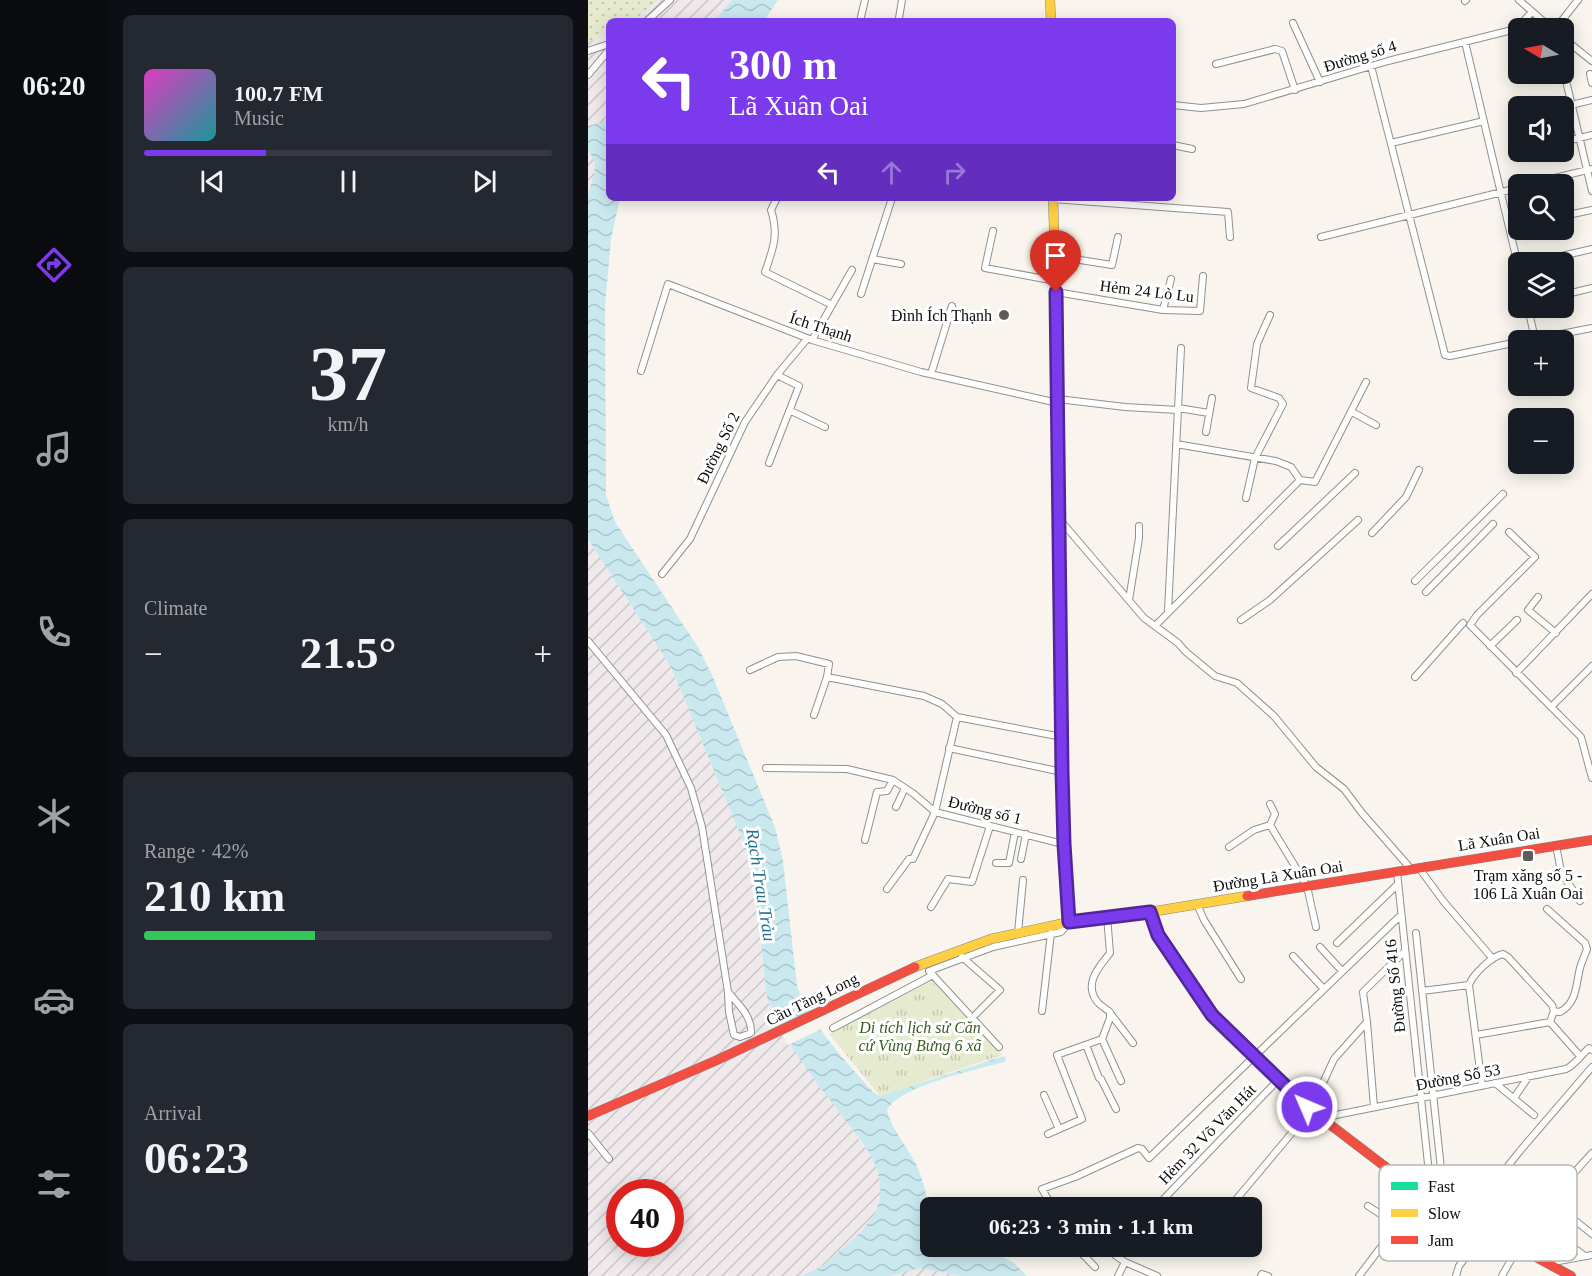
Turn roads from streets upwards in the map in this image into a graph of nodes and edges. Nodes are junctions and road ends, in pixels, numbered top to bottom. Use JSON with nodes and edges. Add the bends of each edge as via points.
{"nodes":[{"id":1,"x":670,"y":0,"type":"edge"},
{"id":2,"x":865,"y":0,"type":"edge"},
{"id":3,"x":902,"y":0,"type":"edge"},
{"id":4,"x":1050,"y":0,"type":"edge"},
{"id":5,"x":1519,"y":0,"type":"edge"},
{"id":6,"x":1578,"y":0,"type":"edge"},
{"id":7,"x":1531,"y":13,"type":"junction"},
{"id":8,"x":650,"y":18,"type":"edge"},
{"id":9,"x":861,"y":18,"type":"edge"},
{"id":10,"x":899,"y":18,"type":"dead end"},
{"id":11,"x":1051,"y":18,"type":"edge"},
{"id":12,"x":1538,"y":18,"type":"edge"},
{"id":13,"x":1564,"y":18,"type":"edge"},
{"id":14,"x":1293,"y":23,"type":"dead end"},
{"id":15,"x":1465,"y":42,"type":"junction"},
{"id":16,"x":606,"y":45,"type":"edge"},
{"id":17,"x":1574,"y":47,"type":"edge"},
{"id":18,"x":588,"y":51,"type":"edge"},
{"id":19,"x":606,"y":54,"type":"edge"},
{"id":20,"x":1592,"y":61,"type":"edge"},
{"id":21,"x":1216,"y":64,"type":"dead end"},
{"id":22,"x":1371,"y":66,"type":"junction"},
{"id":23,"x":1590,"y":74,"type":"dead end"},
{"id":24,"x":588,"y":75,"type":"edge"},
{"id":25,"x":1320,"y":82,"type":"junction"},
{"id":26,"x":1592,"y":83,"type":"edge"},
{"id":27,"x":1295,"y":90,"type":"junction"},
{"id":28,"x":1592,"y":100,"type":"edge"},
{"id":29,"x":1574,"y":104,"type":"edge"},
{"id":30,"x":1176,"y":105,"type":"edge"},
{"id":31,"x":1574,"y":114,"type":"edge"},
{"id":32,"x":1484,"y":122,"type":"junction"},
{"id":33,"x":1592,"y":135,"type":"edge"},
{"id":34,"x":1579,"y":138,"type":"junction"},
{"id":35,"x":1574,"y":139,"type":"edge"},
{"id":36,"x":1391,"y":143,"type":"junction"},
{"id":37,"x":1176,"y":146,"type":"edge"},
{"id":38,"x":1192,"y":149,"type":"dead end"},
{"id":39,"x":1589,"y":170,"type":"edge"},
{"id":40,"x":1572,"y":174,"type":"edge"},
{"id":41,"x":1508,"y":190,"type":"edge"},
{"id":42,"x":1592,"y":191,"type":"edge"},
{"id":43,"x":1501,"y":192,"type":"junction"},
{"id":44,"x":776,"y":201,"type":"edge"},
{"id":45,"x":891,"y":201,"type":"edge"},
{"id":46,"x":1053,"y":201,"type":"edge"},
{"id":47,"x":1080,"y":201,"type":"edge"},
{"id":48,"x":1592,"y":210,"type":"edge"},
{"id":49,"x":1574,"y":214,"type":"edge"},
{"id":50,"x":1409,"y":215,"type":"junction"},
{"id":51,"x":993,"y":231,"type":"dead end"},
{"id":52,"x":1118,"y":237,"type":"dead end"},
{"id":53,"x":1230,"y":237,"type":"dead end"},
{"id":54,"x":1321,"y":237,"type":"dead end"},
{"id":55,"x":1592,"y":249,"type":"edge"},
{"id":56,"x":1515,"y":252,"type":"edge"},
{"id":57,"x":1574,"y":253,"type":"edge"},
{"id":58,"x":1055,"y":255,"type":"junction"},
{"id":59,"x":872,"y":259,"type":"junction"},
{"id":60,"x":901,"y":264,"type":"dead end"},
{"id":61,"x":852,"y":270,"type":"dead end"},
{"id":62,"x":1203,"y":276,"type":"dead end"},
{"id":63,"x":1171,"y":279,"type":"dead end"},
{"id":64,"x":1056,"y":281,"type":"junction"},
{"id":65,"x":1592,"y":288,"type":"edge"},
{"id":66,"x":1056,"y":292,"type":"junction"},
{"id":67,"x":1574,"y":292,"type":"edge"},
{"id":68,"x":861,"y":294,"type":"dead end"},
{"id":69,"x":832,"y":305,"type":"junction"},
{"id":70,"x":952,"y":306,"type":"dead end"},
{"id":71,"x":1163,"y":310,"type":"junction"},
{"id":72,"x":1270,"y":315,"type":"dead end"},
{"id":73,"x":1592,"y":328,"type":"edge"},
{"id":74,"x":1574,"y":331,"type":"edge"},
{"id":75,"x":809,"y":339,"type":"junction"},
{"id":76,"x":1508,"y":344,"type":"edge"},
{"id":77,"x":1181,"y":348,"type":"dead end"},
{"id":78,"x":641,"y":371,"type":"dead end"},
{"id":79,"x":931,"y":374,"type":"junction"},
{"id":80,"x":777,"y":375,"type":"junction"},
{"id":81,"x":1366,"y":382,"type":"dead end"},
{"id":82,"x":1212,"y":398,"type":"dead end"},
{"id":83,"x":1058,"y":401,"type":"junction"},
{"id":84,"x":1178,"y":409,"type":"junction"},
{"id":85,"x":790,"y":411,"type":"junction"},
{"id":86,"x":1352,"y":412,"type":"junction"},
{"id":87,"x":1209,"y":413,"type":"junction"},
{"id":88,"x":1376,"y":425,"type":"dead end"},
{"id":89,"x":825,"y":427,"type":"dead end"},
{"id":90,"x":1206,"y":432,"type":"dead end"},
{"id":91,"x":1176,"y":444,"type":"junction"},
{"id":92,"x":1255,"y":458,"type":"junction"},
{"id":93,"x":769,"y":463,"type":"dead end"},
{"id":94,"x":1419,"y":470,"type":"dead end"},
{"id":95,"x":1355,"y":473,"type":"dead end"},
{"id":96,"x":1300,"y":480,"type":"junction"},
{"id":97,"x":1503,"y":494,"type":"dead end"},
{"id":98,"x":1246,"y":498,"type":"dead end"},
{"id":99,"x":1058,"y":518,"type":"junction"},
{"id":100,"x":1358,"y":520,"type":"dead end"},
{"id":101,"x":1493,"y":524,"type":"dead end"},
{"id":102,"x":1139,"y":526,"type":"dead end"},
{"id":103,"x":1372,"y":532,"type":"dead end"},
{"id":104,"x":1509,"y":532,"type":"dead end"},
{"id":105,"x":1278,"y":546,"type":"dead end"},
{"id":106,"x":662,"y":574,"type":"dead end"},
{"id":107,"x":1415,"y":581,"type":"dead end"},
{"id":108,"x":1426,"y":592,"type":"dead end"},
{"id":109,"x":1592,"y":594,"type":"edge"},
{"id":110,"x":1538,"y":597,"type":"dead end"},
{"id":111,"x":1129,"y":600,"type":"junction"},
{"id":112,"x":1168,"y":612,"type":"junction"},
{"id":113,"x":1241,"y":620,"type":"dead end"},
{"id":114,"x":1517,"y":620,"type":"dead end"},
{"id":115,"x":1467,"y":624,"type":"junction"},
{"id":116,"x":1155,"y":626,"type":"junction"},
{"id":117,"x":1556,"y":633,"type":"junction"},
{"id":118,"x":588,"y":641,"type":"edge"},
{"id":119,"x":1490,"y":646,"type":"junction"},
{"id":120,"x":1592,"y":666,"type":"edge"},
{"id":121,"x":750,"y":670,"type":"dead end"},
{"id":122,"x":1516,"y":673,"type":"junction"},
{"id":123,"x":827,"y":677,"type":"junction"},
{"id":124,"x":1414,"y":677,"type":"dead end"},
{"id":125,"x":1551,"y":707,"type":"junction"},
{"id":126,"x":814,"y":715,"type":"dead end"},
{"id":127,"x":957,"y":717,"type":"junction"},
{"id":128,"x":1062,"y":737,"type":"junction"},
{"id":129,"x":949,"y":748,"type":"junction"},
{"id":130,"x":766,"y":768,"type":"dead end"},
{"id":131,"x":1062,"y":772,"type":"junction"},
{"id":132,"x":1592,"y":778,"type":"edge"},
{"id":133,"x":893,"y":780,"type":"junction"},
{"id":134,"x":905,"y":788,"type":"junction"},
{"id":135,"x":1270,"y":804,"type":"dead end"},
{"id":136,"x":896,"y":807,"type":"dead end"},
{"id":137,"x":935,"y":812,"type":"junction"},
{"id":138,"x":1270,"y":825,"type":"junction"},
{"id":139,"x":990,"y":826,"type":"junction"},
{"id":140,"x":1015,"y":832,"type":"junction"},
{"id":141,"x":1026,"y":834,"type":"junction"},
{"id":142,"x":865,"y":840,"type":"dead end"},
{"id":143,"x":1592,"y":840,"type":"edge"},
{"id":144,"x":1064,"y":844,"type":"junction"},
{"id":145,"x":1556,"y":845,"type":"junction"},
{"id":146,"x":1229,"y":847,"type":"dead end"},
{"id":147,"x":1021,"y":859,"type":"dead end"},
{"id":148,"x":996,"y":863,"type":"dead end"},
{"id":149,"x":1415,"y":868,"type":"junction"},
{"id":150,"x":1397,"y":872,"type":"junction"},
{"id":151,"x":1023,"y":880,"type":"dead end"},
{"id":152,"x":1398,"y":884,"type":"junction"},
{"id":153,"x":1308,"y":886,"type":"junction"},
{"id":154,"x":887,"y":889,"type":"dead end"},
{"id":155,"x":1580,"y":901,"type":"dead end"},
{"id":156,"x":1197,"y":904,"type":"junction"},
{"id":157,"x":931,"y":908,"type":"dead end"},
{"id":158,"x":1547,"y":909,"type":"dead end"},
{"id":159,"x":1150,"y":912,"type":"junction"},
{"id":160,"x":1401,"y":915,"type":"junction"},
{"id":161,"x":1107,"y":916,"type":"junction"},
{"id":162,"x":1069,"y":922,"type":"junction"},
{"id":163,"x":1316,"y":927,"type":"dead end"},
{"id":164,"x":1018,"y":933,"type":"junction"},
{"id":165,"x":1051,"y":933,"type":"junction"},
{"id":166,"x":1416,"y":933,"type":"dead end"},
{"id":167,"x":1337,"y":944,"type":"dead end"},
{"id":168,"x":1320,"y":947,"type":"dead end"},
{"id":169,"x":1405,"y":951,"type":"junction"},
{"id":170,"x":1293,"y":956,"type":"dead end"},
{"id":171,"x":962,"y":957,"type":"junction"},
{"id":172,"x":1493,"y":959,"type":"junction"},
{"id":173,"x":1342,"y":971,"type":"junction"},
{"id":174,"x":931,"y":973,"type":"junction"},
{"id":175,"x":1241,"y":979,"type":"dead end"},
{"id":176,"x":1469,"y":985,"type":"junction"},
{"id":177,"x":1323,"y":988,"type":"junction"},
{"id":178,"x":1422,"y":991,"type":"junction"},
{"id":179,"x":728,"y":992,"type":"junction"},
{"id":180,"x":1042,"y":1011,"type":"dead end"},
{"id":181,"x":1554,"y":1011,"type":"junction"},
{"id":182,"x":1110,"y":1012,"type":"junction"},
{"id":183,"x":976,"y":1014,"type":"dead end"},
{"id":184,"x":1366,"y":1022,"type":"junction"},
{"id":185,"x":1550,"y":1022,"type":"junction"},
{"id":186,"x":833,"y":1028,"type":"dead end"},
{"id":187,"x":1476,"y":1035,"type":"junction"},
{"id":188,"x":1102,"y":1039,"type":"junction"},
{"id":189,"x":1133,"y":1043,"type":"dead end"},
{"id":190,"x":1086,"y":1045,"type":"junction"},
{"id":191,"x":999,"y":1047,"type":"dead end"},
{"id":192,"x":1591,"y":1047,"type":"edge"},
{"id":193,"x":1254,"y":1055,"type":"junction"},
{"id":194,"x":1580,"y":1056,"type":"junction"},
{"id":195,"x":1592,"y":1067,"type":"edge"},
{"id":196,"x":1528,"y":1076,"type":"junction"},
{"id":197,"x":1279,"y":1079,"type":"junction"},
{"id":198,"x":1121,"y":1081,"type":"dead end"},
{"id":199,"x":1495,"y":1083,"type":"junction"},
{"id":200,"x":1482,"y":1086,"type":"junction"},
{"id":201,"x":1044,"y":1095,"type":"dead end"},
{"id":202,"x":1433,"y":1095,"type":"junction"},
{"id":203,"x":1420,"y":1098,"type":"junction"},
{"id":204,"x":1514,"y":1098,"type":"junction"},
{"id":205,"x":1303,"y":1104,"type":"junction"},
{"id":206,"x":1374,"y":1107,"type":"junction"},
{"id":207,"x":1116,"y":1109,"type":"dead end"},
{"id":208,"x":1311,"y":1110,"type":"junction"},
{"id":209,"x":1534,"y":1115,"type":"dead end"},
{"id":210,"x":588,"y":1116,"type":"edge"},
{"id":211,"x":1321,"y":1118,"type":"junction"},
{"id":212,"x":1059,"y":1129,"type":"junction"},
{"id":213,"x":588,"y":1133,"type":"edge"},
{"id":214,"x":1048,"y":1134,"type":"dead end"},
{"id":215,"x":1591,"y":1157,"type":"edge"},
{"id":216,"x":609,"y":1159,"type":"dead end"},
{"id":217,"x":1383,"y":1165,"type":"edge"},
{"id":218,"x":1426,"y":1165,"type":"edge"},
{"id":219,"x":1441,"y":1165,"type":"edge"},
{"id":220,"x":1509,"y":1165,"type":"edge"},
{"id":221,"x":1577,"y":1174,"type":"edge"},
{"id":222,"x":1047,"y":1197,"type":"edge"},
{"id":223,"x":1166,"y":1197,"type":"edge"},
{"id":224,"x":1238,"y":1197,"type":"edge"},
{"id":225,"x":1368,"y":1206,"type":"dead end"},
{"id":226,"x":1379,"y":1213,"type":"edge"},
{"id":227,"x":1577,"y":1222,"type":"edge"},
{"id":228,"x":1592,"y":1234,"type":"edge"},
{"id":229,"x":1379,"y":1249,"type":"edge"},
{"id":230,"x":1085,"y":1257,"type":"edge"},
{"id":231,"x":1118,"y":1257,"type":"edge"},
{"id":232,"x":1464,"y":1261,"type":"edge"},
{"id":233,"x":1510,"y":1261,"type":"edge"},
{"id":234,"x":1544,"y":1261,"type":"edge"},
{"id":235,"x":1560,"y":1261,"type":"edge"},
{"id":236,"x":1125,"y":1262,"type":"junction"},
{"id":237,"x":1548,"y":1263,"type":"junction"},
{"id":238,"x":1095,"y":1267,"type":"dead end"},
{"id":239,"x":1118,"y":1276,"type":"edge"},
{"id":240,"x":1157,"y":1276,"type":"edge"},
{"id":241,"x":1261,"y":1276,"type":"edge"},
{"id":242,"x":1268,"y":1276,"type":"edge"},
{"id":243,"x":1359,"y":1276,"type":"edge"},
{"id":244,"x":1456,"y":1276,"type":"edge"},
{"id":245,"x":1502,"y":1276,"type":"edge"},
{"id":246,"x":1571,"y":1276,"type":"edge"}],
"edges":[{"from":1,"to":8,"type":"street"},
{"from":2,"to":9,"type":"street"},
{"from":3,"to":10,"type":"street"},
{"from":4,"to":11,"type":"street"},
{"from":5,"to":7,"type":"street"},
{"from":6,"to":13,"type":"street"},
{"from":7,"to":12,"type":"street"},
{"from":7,"to":15,"type":"street","name":"Đường số 4","via":[[1516,29]]},
{"from":14,"to":25,"type":"street"},
{"from":15,"to":22,"type":"street","name":"Đường số 4"},
{"from":15,"to":32,"type":"street"},
{"from":16,"to":18,"type":"street"},
{"from":17,"to":20,"type":"street"},
{"from":19,"to":24,"type":"street"},
{"from":21,"to":27,"type":"street","via":[[1275,49],[1282,51]]},
{"from":22,"to":25,"type":"street","name":"Đường số 4"},
{"from":22,"to":36,"type":"street"},
{"from":23,"to":26,"type":"street"},
{"from":25,"to":27,"type":"street","name":"Đường số 4"},
{"from":27,"to":30,"type":"street","name":"Đường số 4","via":[[1244,104],[1201,108]]},
{"from":28,"to":29,"type":"street"},
{"from":31,"to":34,"type":"street"},
{"from":32,"to":36,"type":"street"},
{"from":32,"to":43,"type":"street"},
{"from":33,"to":34,"type":"street"},
{"from":34,"to":35,"type":"street"},
{"from":34,"to":39,"type":"street"},
{"from":36,"to":50,"type":"street"},
{"from":37,"to":38,"type":"street"},
{"from":39,"to":40,"type":"street"},
{"from":39,"to":42,"type":"street"},
{"from":41,"to":43,"type":"street"},
{"from":43,"to":50,"type":"street"},
{"from":43,"to":56,"type":"street"},
{"from":44,"to":69,"type":"street","via":[[771,210],[775,244],[765,272]]},
{"from":45,"to":59,"type":"street"},
{"from":46,"to":58,"type":"street"},
{"from":47,"to":53,"type":"street","via":[[1228,212]]},
{"from":48,"to":49,"type":"street"},
{"from":50,"to":54,"type":"street"},
{"from":50,"to":76,"type":"street","via":[[1445,355]]},
{"from":51,"to":64,"type":"street","via":[[986,268]]},
{"from":52,"to":58,"type":"street","via":[[1112,265]]},
{"from":55,"to":57,"type":"street"},
{"from":58,"to":64,"type":"street"},
{"from":59,"to":60,"type":"street"},
{"from":59,"to":68,"type":"street"},
{"from":61,"to":69,"type":"street","name":"Đường Số 2"},
{"from":62,"to":71,"type":"street","name":"Hẻm 24 Lò Lu","via":[[1200,311]]},
{"from":63,"to":71,"type":"street"},
{"from":64,"to":66,"type":"street"},
{"from":65,"to":67,"type":"street"},
{"from":66,"to":71,"type":"street","name":"Hẻm 24 Lò Lu"},
{"from":66,"to":83,"type":"street"},
{"from":69,"to":75,"type":"street","name":"Đường Số 2"},
{"from":70,"to":79,"type":"street"},
{"from":72,"to":92,"type":"street","via":[[1257,344],[1251,388],[1280,398],[1283,404]]},
{"from":73,"to":74,"type":"street"},
{"from":75,"to":78,"type":"street","name":"Ích Thạnh","via":[[668,284]]},
{"from":75,"to":79,"type":"street","name":"Ích Thạnh"},
{"from":75,"to":80,"type":"street","name":"Đường Số 2"},
{"from":77,"to":84,"type":"street"},
{"from":79,"to":83,"type":"street","name":"Ích Thạnh"},
{"from":80,"to":85,"type":"street","via":[[799,386]]},
{"from":80,"to":106,"type":"street","name":"Đường Số 2","via":[[745,422],[690,539]]},
{"from":81,"to":86,"type":"street"},
{"from":82,"to":87,"type":"street"},
{"from":83,"to":84,"type":"street","name":"Ích Thạnh"},
{"from":83,"to":99,"type":"street"},
{"from":84,"to":87,"type":"street","name":"Ích Thạnh"},
{"from":84,"to":91,"type":"street"},
{"from":85,"to":89,"type":"street"},
{"from":85,"to":93,"type":"street"},
{"from":86,"to":88,"type":"street"},
{"from":86,"to":96,"type":"street","via":[[1315,482]]},
{"from":87,"to":90,"type":"street"},
{"from":91,"to":92,"type":"street"},
{"from":91,"to":112,"type":"street"},
{"from":92,"to":96,"type":"street","via":[[1291,467]]},
{"from":92,"to":98,"type":"street"},
{"from":94,"to":103,"type":"street","via":[[1404,500]]},
{"from":95,"to":105,"type":"street"},
{"from":96,"to":112,"type":"street"},
{"from":97,"to":107,"type":"street"},
{"from":99,"to":111,"type":"street"},
{"from":99,"to":128,"type":"street"},
{"from":100,"to":113,"type":"street","via":[[1270,600]]},
{"from":101,"to":108,"type":"street"},
{"from":102,"to":111,"type":"street"},
{"from":104,"to":115,"type":"street","via":[[1535,557]]},
{"from":109,"to":117,"type":"street"},
{"from":110,"to":117,"type":"street","via":[[1528,610]]},
{"from":111,"to":116,"type":"street"},
{"from":112,"to":116,"type":"street"},
{"from":114,"to":119,"type":"street"},
{"from":115,"to":119,"type":"street"},
{"from":115,"to":124,"type":"street"},
{"from":116,"to":149,"type":"street","via":[[1215,676],[1237,683],[1274,716],[1316,767],[1344,789]]},
{"from":117,"to":122,"type":"street"},
{"from":118,"to":179,"type":"street","via":[[666,735],[691,788],[702,826]]},
{"from":119,"to":122,"type":"street"},
{"from":120,"to":125,"type":"street"},
{"from":121,"to":123,"type":"street","via":[[778,657],[795,656],[829,664]]},
{"from":122,"to":125,"type":"street"},
{"from":123,"to":126,"type":"street"},
{"from":123,"to":127,"type":"street","via":[[924,696]]},
{"from":125,"to":132,"type":"street","via":[[1581,737]]},
{"from":127,"to":128,"type":"street"},
{"from":127,"to":129,"type":"street"},
{"from":128,"to":131,"type":"street"},
{"from":129,"to":131,"type":"street"},
{"from":129,"to":137,"type":"street"},
{"from":130,"to":133,"type":"street","name":"Đường số 1","via":[[847,769]]},
{"from":131,"to":144,"type":"street"},
{"from":133,"to":134,"type":"street","name":"Đường số 1"},
{"from":133,"to":142,"type":"street","via":[[887,791],[877,792]]},
{"from":134,"to":136,"type":"street"},
{"from":134,"to":137,"type":"street","name":"Đường số 1"},
{"from":135,"to":138,"type":"street","via":[[1275,814]]},
{"from":137,"to":139,"type":"street","name":"Đường số 1"},
{"from":137,"to":154,"type":"street","via":[[913,859],[909,859]]},
{"from":138,"to":146,"type":"street","via":[[1254,830]]},
{"from":138,"to":153,"type":"street"},
{"from":139,"to":140,"type":"street","name":"Đường số 1"},
{"from":139,"to":157,"type":"street","via":[[972,882],[948,879]]},
{"from":140,"to":141,"type":"street","name":"Đường số 1"},
{"from":140,"to":148,"type":"street","via":[[1009,863]]},
{"from":141,"to":144,"type":"street","name":"Đường số 1"},
{"from":141,"to":147,"type":"street"},
{"from":143,"to":145,"type":"street","name":"Lã Xuân Oai"},
{"from":144,"to":162,"type":"street"},
{"from":145,"to":149,"type":"street","name":"Lã Xuân Oai"},
{"from":145,"to":155,"type":"street","via":[[1562,872]]},
{"from":149,"to":150,"type":"street","name":"Đường Lã Xuân Oai"},
{"from":149,"to":172,"type":"street"},
{"from":150,"to":152,"type":"street","name":"Đường Số 416"},
{"from":150,"to":153,"type":"street","name":"Đường Lã Xuân Oai"},
{"from":151,"to":164,"type":"street"},
{"from":152,"to":160,"type":"street","name":"Đường Số 416"},
{"from":152,"to":167,"type":"street"},
{"from":153,"to":156,"type":"street","name":"Đường Lã Xuân Oai"},
{"from":153,"to":163,"type":"street"},
{"from":156,"to":159,"type":"street","name":"Đường Lã Xuân Oai"},
{"from":156,"to":175,"type":"street"},
{"from":158,"to":181,"type":"street","via":[[1586,943],[1587,949],[1571,1003],[1560,1012]]},
{"from":159,"to":161,"type":"street"},
{"from":159,"to":193,"type":"street","via":[[1158,935],[1212,1015]]},
{"from":160,"to":169,"type":"street","name":"Đường Số 416"},
{"from":160,"to":173,"type":"street"},
{"from":161,"to":162,"type":"street"},
{"from":161,"to":182,"type":"street","via":[[1110,953],[1095,971],[1092,988],[1097,1002]]},
{"from":162,"to":164,"type":"street"},
{"from":162,"to":165,"type":"street","via":[[1061,932]]},
{"from":164,"to":210,"type":"street","name":"Cầu Tăng Long","via":[[925,962]]},
{"from":165,"to":171,"type":"street"},
{"from":165,"to":180,"type":"street"},
{"from":166,"to":178,"type":"street"},
{"from":168,"to":173,"type":"street"},
{"from":169,"to":184,"type":"street","via":[[1363,992]]},
{"from":169,"to":203,"type":"street","name":"Đường Số 416"},
{"from":170,"to":177,"type":"street"},
{"from":171,"to":174,"type":"street"},
{"from":171,"to":183,"type":"street","via":[[1000,990]]},
{"from":172,"to":176,"type":"street"},
{"from":172,"to":181,"type":"street","via":[[1498,954],[1508,957]]},
{"from":173,"to":177,"type":"street"},
{"from":174,"to":186,"type":"street"},
{"from":174,"to":191,"type":"street"},
{"from":176,"to":178,"type":"street"},
{"from":176,"to":187,"type":"street"},
{"from":177,"to":193,"type":"street"},
{"from":178,"to":202,"type":"street"},
{"from":179,"to":179,"type":"street","via":[[731,1027],[740,1038],[751,1033],[752,1024]]},
{"from":181,"to":185,"type":"street"},
{"from":182,"to":188,"type":"street"},
{"from":182,"to":189,"type":"street"},
{"from":184,"to":205,"type":"street","via":[[1334,1059],[1322,1085]]},
{"from":184,"to":206,"type":"street"},
{"from":185,"to":187,"type":"street"},
{"from":185,"to":194,"type":"street"},
{"from":187,"to":200,"type":"street"},
{"from":188,"to":190,"type":"street"},
{"from":188,"to":198,"type":"street"},
{"from":190,"to":207,"type":"street"},
{"from":190,"to":212,"type":"street","via":[[1057,1055],[1082,1119]]},
{"from":192,"to":194,"type":"street","name":"Đường Số 53"},
{"from":193,"to":197,"type":"street"},
{"from":193,"to":222,"type":"street","via":[[1149,1158],[1138,1148],[1042,1189]]},
{"from":194,"to":196,"type":"street","name":"Đường Số 53","via":[[1572,1066]]},
{"from":195,"to":220,"type":"street"},
{"from":196,"to":199,"type":"street","name":"Đường Số 53"},
{"from":196,"to":204,"type":"street"},
{"from":197,"to":205,"type":"street"},
{"from":197,"to":223,"type":"street","name":"Hẻm 32 Võ Văn Hát"},
{"from":199,"to":200,"type":"street","name":"Đường Số 53"},
{"from":199,"to":204,"type":"street"},
{"from":200,"to":202,"type":"street","name":"Đường Số 53"},
{"from":201,"to":212,"type":"street"},
{"from":202,"to":203,"type":"street","name":"Đường Số 53"},
{"from":202,"to":219,"type":"street"},
{"from":203,"to":206,"type":"street","name":"Đường Số 53"},
{"from":203,"to":218,"type":"street","name":"Đường Số 416"},
{"from":204,"to":209,"type":"street"},
{"from":205,"to":208,"type":"street"},
{"from":206,"to":211,"type":"street","name":"Đường Số 53"},
{"from":208,"to":211,"type":"street"},
{"from":208,"to":224,"type":"street"},
{"from":211,"to":217,"type":"street"},
{"from":212,"to":214,"type":"street"},
{"from":213,"to":216,"type":"street"},
{"from":215,"to":221,"type":"street"},
{"from":225,"to":226,"type":"street"},
{"from":227,"to":228,"type":"street"},
{"from":229,"to":243,"type":"street"},
{"from":230,"to":238,"type":"street"},
{"from":231,"to":236,"type":"street"},
{"from":232,"to":244,"type":"street"},
{"from":233,"to":245,"type":"street"},
{"from":234,"to":237,"type":"street"},
{"from":235,"to":237,"type":"street"},
{"from":236,"to":239,"type":"street"},
{"from":236,"to":240,"type":"street"},
{"from":237,"to":246,"type":"street"},
{"from":241,"to":242,"type":"street"}]}
